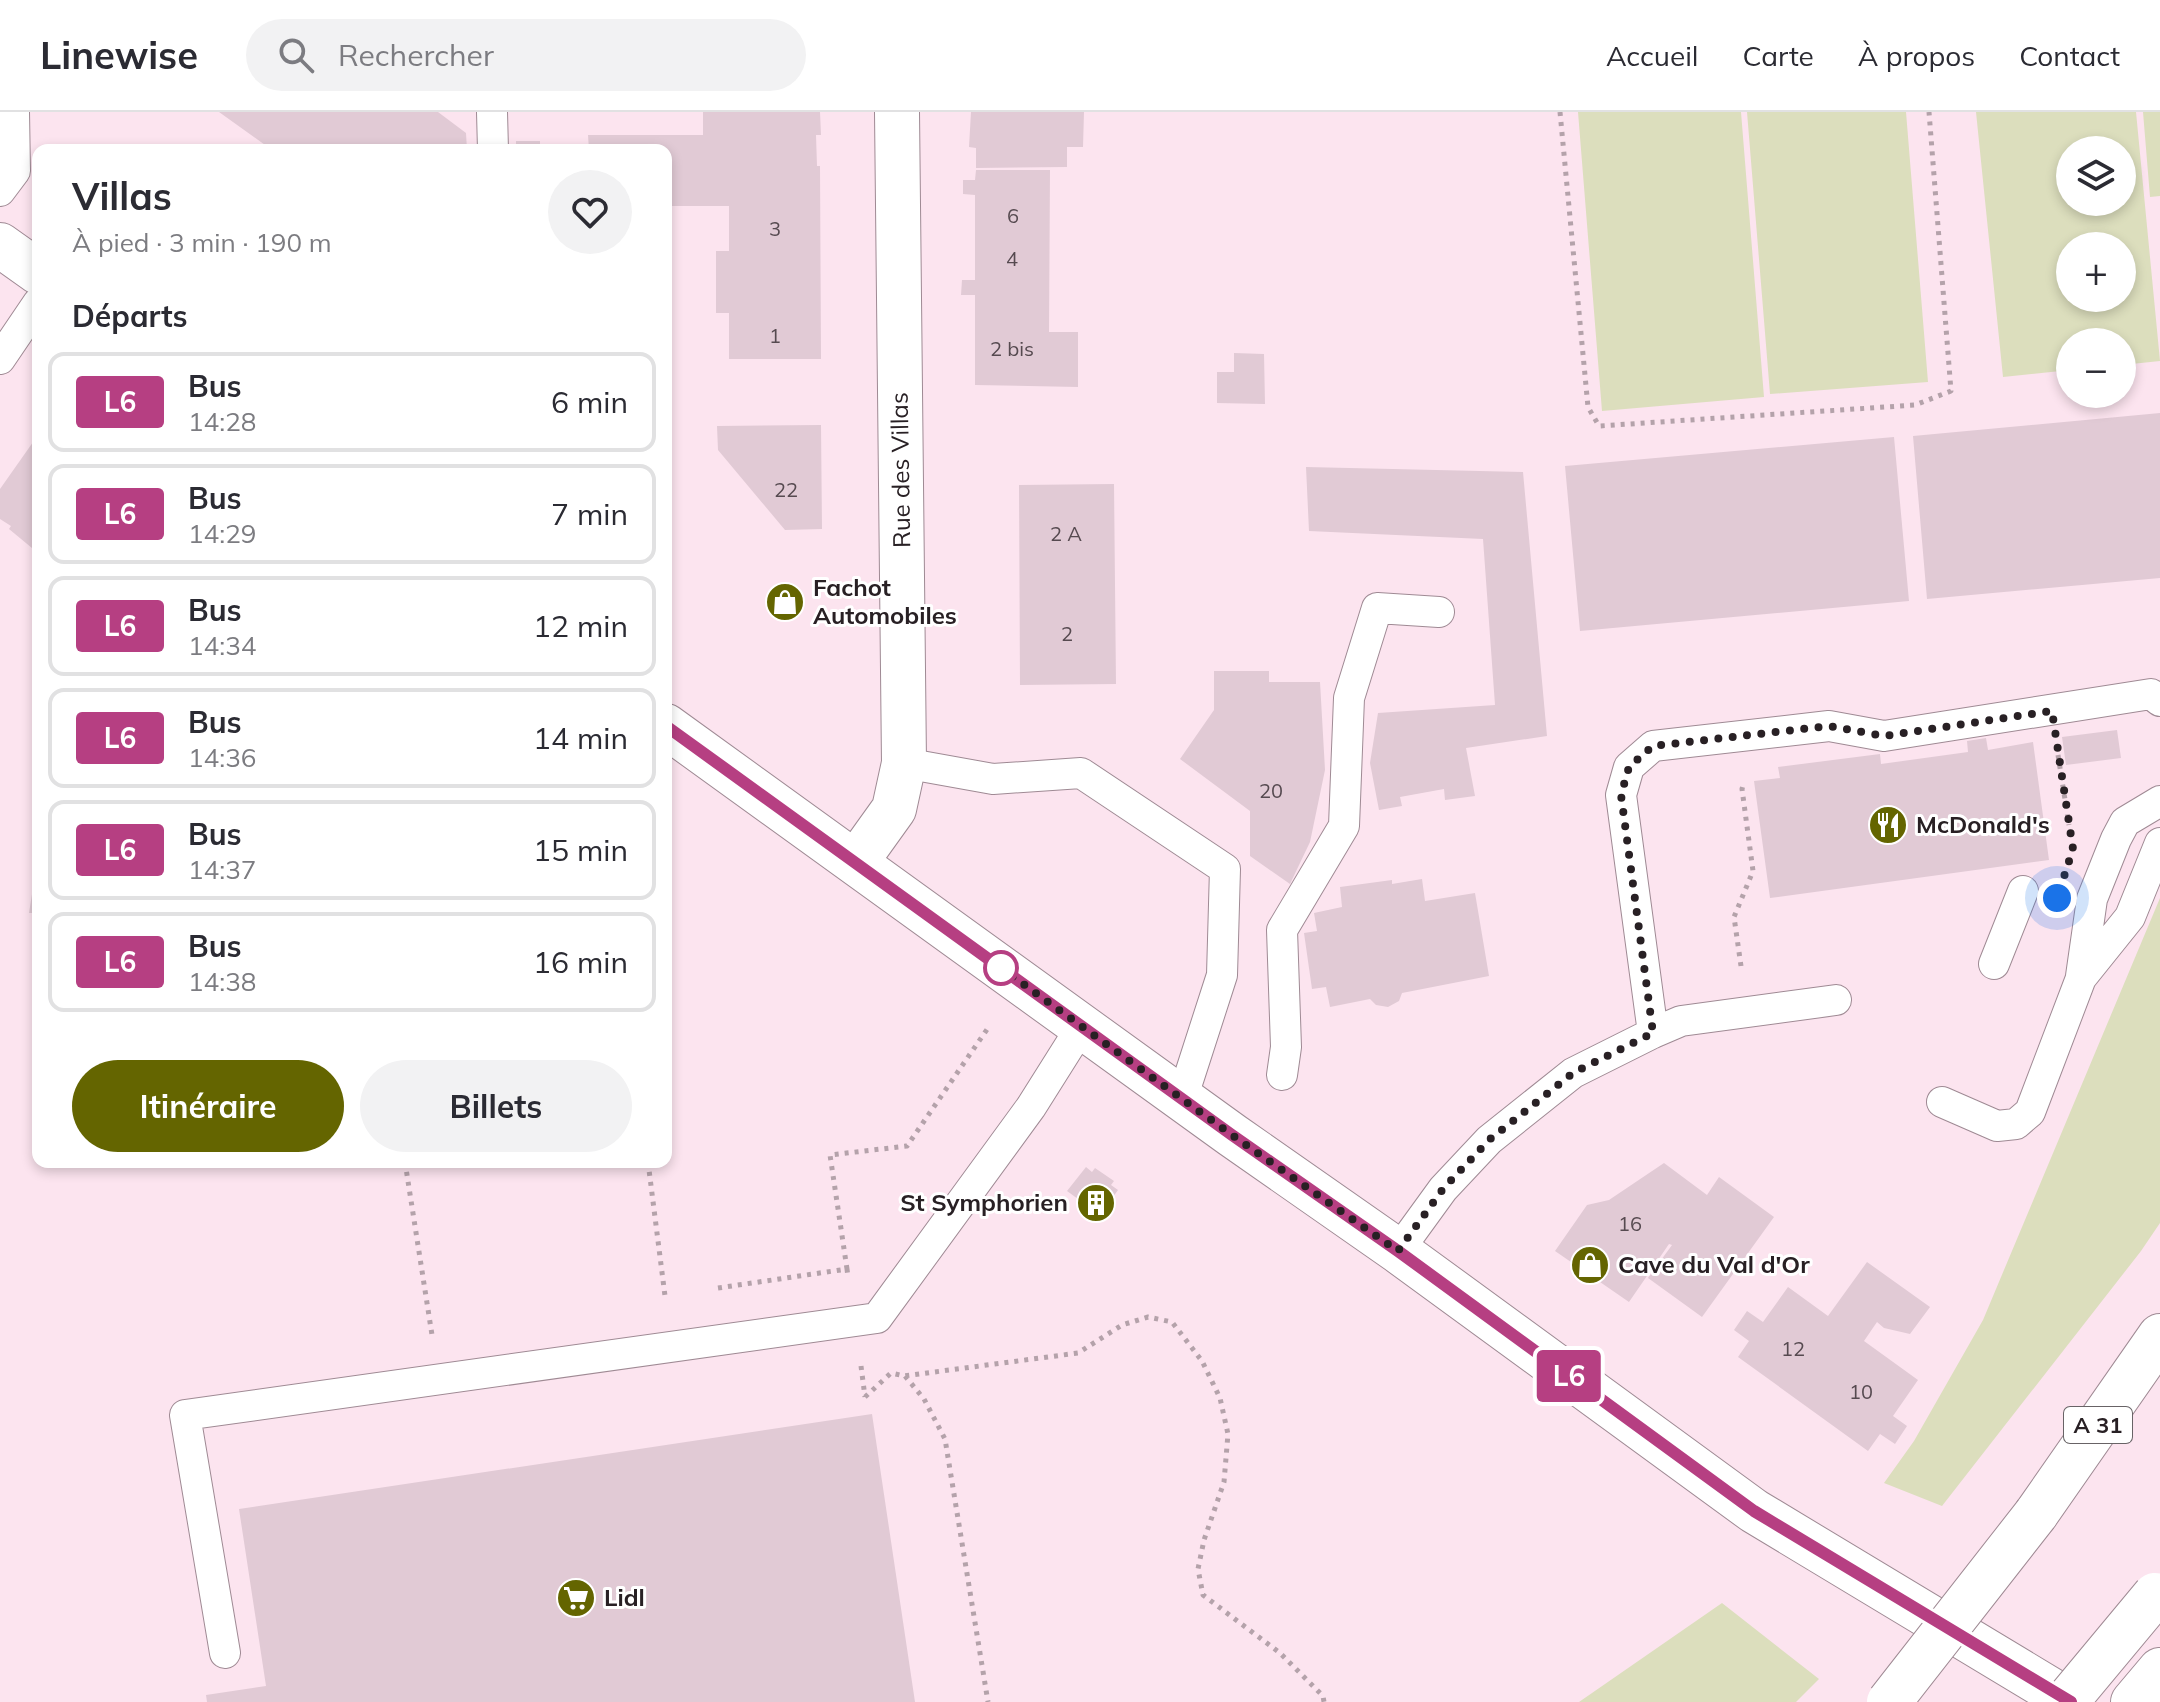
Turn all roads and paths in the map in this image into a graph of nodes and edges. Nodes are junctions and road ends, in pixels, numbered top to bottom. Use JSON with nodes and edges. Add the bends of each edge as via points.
{"nodes":[{"id":1,"x":14,"y":112,"type":"edge"},
{"id":2,"x":492,"y":112,"type":"edge"},
{"id":3,"x":897,"y":112,"type":"edge"},
{"id":4,"x":1560,"y":112,"type":"edge"},
{"id":5,"x":1929,"y":112,"type":"edge"},
{"id":6,"x":493,"y":144,"type":"edge"},
{"id":7,"x":0,"y":191,"type":"edge"},
{"id":8,"x":0,"y":245,"type":"edge"},
{"id":9,"x":32,"y":268,"type":"edge"},
{"id":10,"x":32,"y":312,"type":"edge"},
{"id":11,"x":0,"y":359,"type":"edge"},
{"id":12,"x":1439,"y":612,"type":"dead end"},
{"id":13,"x":2160,"y":701,"type":"edge"},
{"id":14,"x":2052,"y":711,"type":"junction"},
{"id":15,"x":672,"y":730,"type":"edge"},
{"id":16,"x":1743,"y":736,"type":"junction"},
{"id":17,"x":904,"y":763,"type":"junction"},
{"id":18,"x":2160,"y":801,"type":"edge"},
{"id":19,"x":2070,"y":834,"type":"dead end"},
{"id":20,"x":2160,"y":843,"type":"edge"},
{"id":21,"x":856,"y":862,"type":"junction"},
{"id":22,"x":2023,"y":891,"type":"dead end"},
{"id":23,"x":1994,"y":964,"type":"dead end"},
{"id":24,"x":1741,"y":970,"type":"dead end"},
{"id":25,"x":2081,"y":978,"type":"junction"},
{"id":26,"x":1020,"y":981,"type":"junction"},
{"id":27,"x":1836,"y":1000,"type":"dead end"},
{"id":28,"x":1082,"y":1026,"type":"junction"},
{"id":29,"x":1653,"y":1033,"type":"junction"},
{"id":30,"x":1282,"y":1075,"type":"dead end"},
{"id":31,"x":1182,"y":1099,"type":"junction"},
{"id":32,"x":1942,"y":1102,"type":"dead end"},
{"id":33,"x":406,"y":1168,"type":"edge"},
{"id":34,"x":649,"y":1168,"type":"edge"},
{"id":35,"x":1398,"y":1251,"type":"junction"},
{"id":36,"x":847,"y":1269,"type":"junction"},
{"id":37,"x":710,"y":1290,"type":"dead end"},
{"id":38,"x":680,"y":1294,"type":"dead end"},
{"id":39,"x":855,"y":1321,"type":"junction"},
{"id":40,"x":2160,"y":1336,"type":"edge"},
{"id":41,"x":904,"y":1376,"type":"junction"},
{"id":42,"x":439,"y":1380,"type":"junction"},
{"id":43,"x":2158,"y":1591,"type":"edge"},
{"id":44,"x":225,"y":1653,"type":"dead end"},
{"id":45,"x":2160,"y":1670,"type":"edge"},
{"id":46,"x":988,"y":1702,"type":"edge"},
{"id":47,"x":1324,"y":1702,"type":"edge"},
{"id":48,"x":1889,"y":1702,"type":"edge"},
{"id":49,"x":2068,"y":1702,"type":"edge"},
{"id":50,"x":2133,"y":1702,"type":"edge"}],
"edges":[{"from":1,"to":7,"type":"lane","via":[[15,171]]},
{"from":2,"to":6,"type":"lane"},
{"from":3,"to":17,"type":"main road","name":"Rue des Villas"},
{"from":4,"to":5,"type":"path","via":[[1588,407],[1599,426],[1915,405],[1951,391]]},
{"from":8,"to":9,"type":"main road"},
{"from":10,"to":11,"type":"lane"},
{"from":12,"to":30,"type":"lane","via":[[1377,608],[1349,698],[1344,826],[1282,930]]},
{"from":13,"to":14,"type":"lane","via":[[2151,694]]},
{"from":14,"to":16,"type":"lane","via":[[1884,736],[1829,726]]},
{"from":14,"to":19,"type":"path"},
{"from":15,"to":21,"type":"main road"},
{"from":16,"to":24,"type":"path","via":[[1748,772],[1742,789],[1753,871],[1734,917]]},
{"from":16,"to":29,"type":"lane","via":[[1653,746],[1629,767],[1621,795]]},
{"from":17,"to":21,"type":"main road","name":"Rue des Villas","via":[[894,809]]},
{"from":17,"to":31,"type":"lane","via":[[993,779],[1081,773],[1225,869],[1222,975]]},
{"from":18,"to":25,"type":"lane","via":[[2125,822],[2116,839],[2092,899]]},
{"from":20,"to":25,"type":"lane","via":[[2130,917]]},
{"from":21,"to":26,"type":"main road"},
{"from":22,"to":23,"type":"lane"},
{"from":25,"to":32,"type":"lane","via":[[2030,1112],[2016,1124],[1997,1126]]},
{"from":26,"to":28,"type":"main road"},
{"from":26,"to":36,"type":"path","via":[[907,1146],[830,1155]]},
{"from":27,"to":29,"type":"lane","via":[[1681,1021]]},
{"from":28,"to":31,"type":"main road"},
{"from":28,"to":39,"type":"lane","via":[[1031,1107],[892,1299],[877,1318]]},
{"from":29,"to":35,"type":"lane","via":[[1573,1073],[1489,1140],[1443,1189]]},
{"from":31,"to":35,"type":"main road"},
{"from":33,"to":42,"type":"path"},
{"from":34,"to":38,"type":"path","via":[[665,1296]]},
{"from":35,"to":49,"type":"main road","via":[[1754,1511]]},
{"from":36,"to":37,"type":"path"},
{"from":36,"to":39,"type":"path"},
{"from":39,"to":41,"type":"path","via":[[865,1397],[891,1373]]},
{"from":39,"to":42,"type":"lane"},
{"from":40,"to":48,"type":"main road","number":"A 31","bridge":true,"via":[[2036,1514]]},
{"from":41,"to":46,"type":"path","via":[[924,1399],[945,1439]]},
{"from":41,"to":47,"type":"path","via":[[1078,1353],[1122,1325],[1148,1317],[1172,1322],[1202,1361],[1220,1398],[1228,1434],[1224,1482],[1198,1569],[1203,1595],[1280,1653]]},
{"from":42,"to":44,"type":"lane","via":[[185,1415]]},
{"from":43,"to":49,"type":"main road","bridge":true},
{"from":45,"to":50,"type":"main road"}]}
